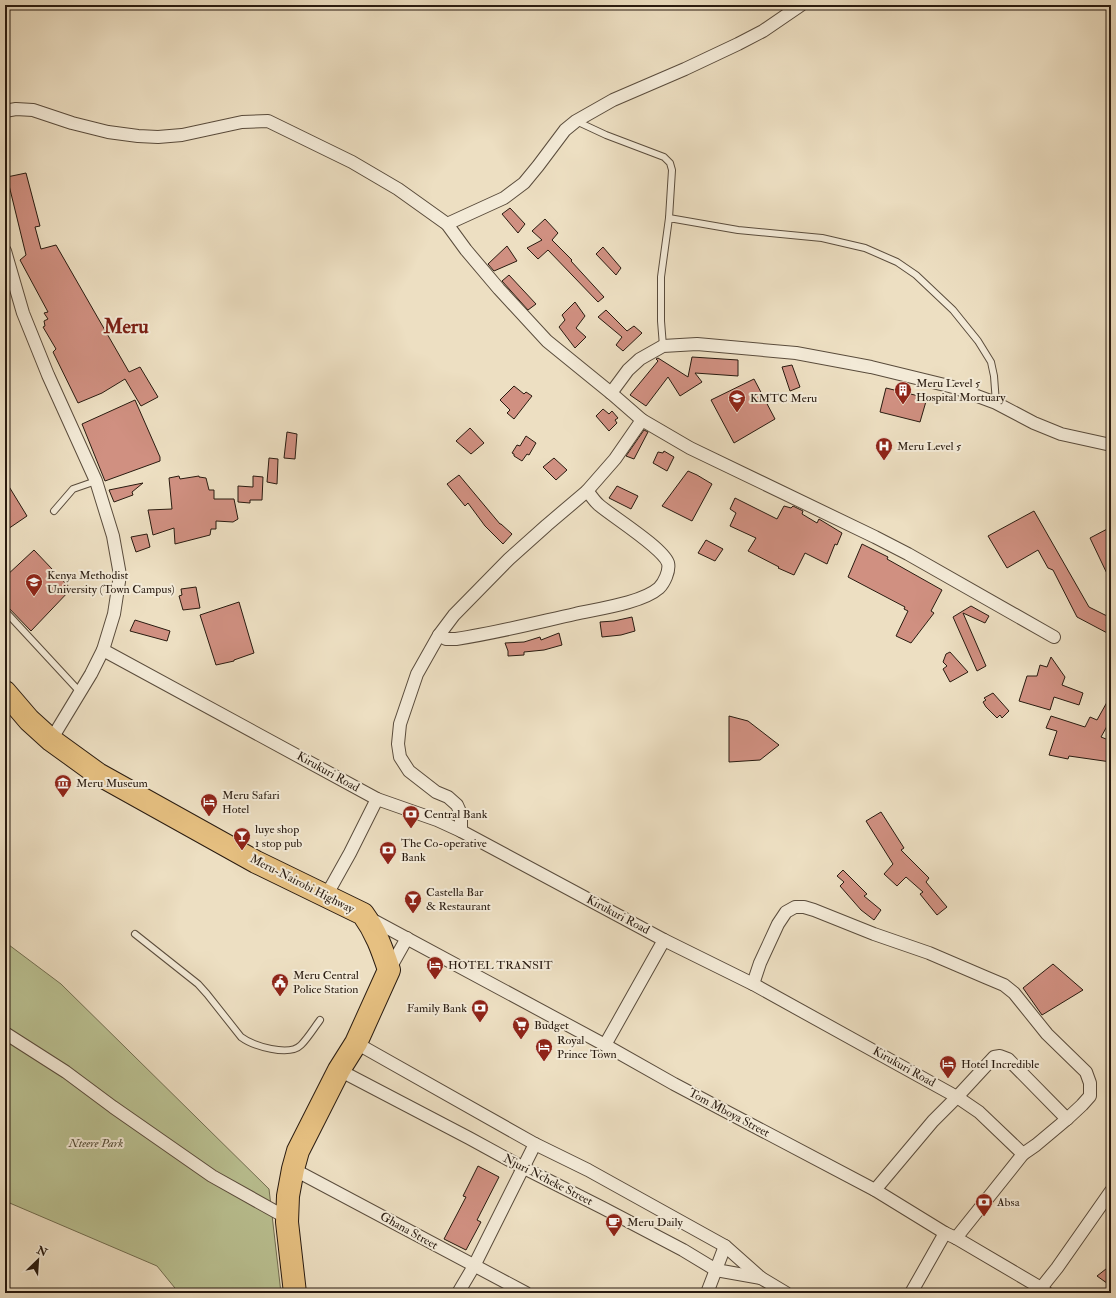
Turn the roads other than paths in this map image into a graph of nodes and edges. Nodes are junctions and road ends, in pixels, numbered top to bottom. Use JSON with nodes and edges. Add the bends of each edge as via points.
{"nodes":[{"id":1,"x":801,"y":5,"type":"edge"},
{"id":2,"x":5,"y":111,"type":"edge"},
{"id":3,"x":576,"y":121,"type":"junction"},
{"id":4,"x":669,"y":218,"type":"junction"},
{"id":5,"x":447,"y":224,"type":"junction"},
{"id":6,"x":5,"y":251,"type":"edge"},
{"id":7,"x":663,"y":346,"type":"junction"},
{"id":8,"x":611,"y":393,"type":"junction"},
{"id":9,"x":996,"y":403,"type":"junction"},
{"id":10,"x":642,"y":420,"type":"junction"},
{"id":11,"x":1111,"y":445,"type":"edge"},
{"id":12,"x":96,"y":482,"type":"junction"},
{"id":13,"x":587,"y":491,"type":"junction"},
{"id":14,"x":54,"y":511,"type":"dead end"},
{"id":15,"x":5,"y":610,"type":"edge"},
{"id":16,"x":439,"y":635,"type":"junction"},
{"id":17,"x":1054,"y":637,"type":"dead end"},
{"id":18,"x":103,"y":650,"type":"junction"},
{"id":19,"x":5,"y":692,"type":"edge"},
{"id":20,"x":80,"y":692,"type":"junction"},
{"id":21,"x":51,"y":740,"type":"junction"},
{"id":22,"x":376,"y":799,"type":"junction"},
{"id":23,"x":461,"y":831,"type":"junction"},
{"id":24,"x":326,"y":896,"type":"junction"},
{"id":25,"x":363,"y":914,"type":"junction"},
{"id":26,"x":135,"y":934,"type":"dead end"},
{"id":27,"x":407,"y":938,"type":"junction"},
{"id":28,"x":664,"y":940,"type":"junction"},
{"id":29,"x":389,"y":970,"type":"junction"},
{"id":30,"x":754,"y":984,"type":"junction"},
{"id":31,"x":320,"y":1020,"type":"dead end"},
{"id":32,"x":5,"y":1033,"type":"edge"},
{"id":33,"x":356,"y":1043,"type":"junction"},
{"id":34,"x":605,"y":1045,"type":"junction"},
{"id":35,"x":339,"y":1070,"type":"junction"},
{"id":36,"x":957,"y":1097,"type":"junction"},
{"id":37,"x":1067,"y":1119,"type":"junction"},
{"id":38,"x":535,"y":1144,"type":"junction"},
{"id":39,"x":1022,"y":1154,"type":"junction"},
{"id":40,"x":522,"y":1167,"type":"junction"},
{"id":41,"x":293,"y":1169,"type":"junction"},
{"id":42,"x":875,"y":1190,"type":"junction"},
{"id":43,"x":1111,"y":1191,"type":"edge"},
{"id":44,"x":287,"y":1218,"type":"junction"},
{"id":45,"x":950,"y":1236,"type":"junction"},
{"id":46,"x":726,"y":1246,"type":"junction"},
{"id":47,"x":474,"y":1266,"type":"junction"},
{"id":48,"x":716,"y":1270,"type":"junction"},
{"id":49,"x":761,"y":1278,"type":"junction"},
{"id":50,"x":1044,"y":1290,"type":"edge"},
{"id":51,"x":461,"y":1292,"type":"edge"},
{"id":52,"x":295,"y":1293,"type":"edge"},
{"id":53,"x":526,"y":1293,"type":"edge"},
{"id":54,"x":707,"y":1293,"type":"edge"},
{"id":55,"x":786,"y":1293,"type":"edge"},
{"id":56,"x":911,"y":1293,"type":"edge"}],
"edges":[{"from":1,"to":3,"type":"street","via":[[763,31],[738,44],[613,100]]},
{"from":2,"to":5,"type":"street","via":[[32,110],[101,130],[158,137],[182,135],[242,122],[268,121],[352,162],[398,189]]},
{"from":3,"to":4,"type":"lane","via":[[664,157],[670,163],[672,170]]},
{"from":3,"to":5,"type":"street","via":[[565,130],[524,182],[504,198]]},
{"from":4,"to":7,"type":"lane","via":[[661,277]]},
{"from":4,"to":9,"type":"lane","via":[[738,230],[822,238],[865,248],[897,262],[916,275],[953,310],[978,341],[991,362]]},
{"from":5,"to":8,"type":"street","via":[[499,289],[547,341]]},
{"from":6,"to":12,"type":"street","via":[[23,313]]},
{"from":7,"to":8,"type":"street","via":[[640,359]]},
{"from":7,"to":9,"type":"street","via":[[697,344],[796,352],[953,387]]},
{"from":8,"to":10,"type":"street"},
{"from":9,"to":11,"type":"street","via":[[1061,434]]},
{"from":10,"to":13,"type":"street","via":[[615,459]]},
{"from":10,"to":17,"type":"street","via":[[690,448],[875,536]]},
{"from":12,"to":14,"type":"lane","via":[[73,489]]},
{"from":12,"to":18,"type":"street","via":[[113,536],[120,575],[114,614]]},
{"from":13,"to":16,"type":"street","via":[[498,570],[454,615]]},
{"from":13,"to":16,"type":"street","via":[[598,504],[664,556],[668,564],[667,574],[659,588],[636,600],[619,605],[518,627],[456,639],[446,639]]},
{"from":15,"to":20,"type":"lane"},
{"from":16,"to":23,"type":"street","via":[[416,674],[400,724],[398,744],[400,757],[409,772],[457,805],[461,814]]},
{"from":18,"to":20,"type":"street"},
{"from":18,"to":22,"type":"street","name":"Kirukuri Road"},
{"from":19,"to":21,"type":"highway","name":"Meru-Nairobi Highway","via":[[29,720]]},
{"from":20,"to":21,"type":"street"},
{"from":21,"to":24,"type":"highway","name":"Meru-Nairobi Highway","via":[[104,778],[256,862]]},
{"from":22,"to":23,"type":"street","name":"Kirukuri Road"},
{"from":22,"to":24,"type":"street"},
{"from":23,"to":28,"type":"street","name":"Kirukuri Road"},
{"from":24,"to":25,"type":"highway","name":"Meru-Nairobi Highway"},
{"from":25,"to":27,"type":"street","name":"Tom Mboya Street"},
{"from":25,"to":29,"type":"highway","name":"Meru-Nairobi Highway","via":[[380,942]]},
{"from":26,"to":31,"type":"lane","via":[[198,984],[247,1042],[291,1050],[300,1046]]},
{"from":27,"to":29,"type":"street"},
{"from":27,"to":34,"type":"street","name":"Tom Mboya Street"},
{"from":28,"to":30,"type":"street","name":"Kirukuri Road"},
{"from":28,"to":34,"type":"street"},
{"from":29,"to":33,"type":"highway"},
{"from":30,"to":36,"type":"street","name":"Kirukuri Road"},
{"from":30,"to":37,"type":"street","via":[[760,963],[778,924],[786,912],[795,907],[814,910],[985,976],[1014,993],[1047,1034],[1086,1072],[1090,1083],[1090,1096]]},
{"from":32,"to":44,"type":"street","via":[[66,1072],[212,1176]]},
{"from":33,"to":35,"type":"highway"},
{"from":33,"to":38,"type":"street","name":"Njuri Ncheke Street"},
{"from":34,"to":42,"type":"street","name":"Tom Mboya Street"},
{"from":35,"to":40,"type":"street","name":"Njuri Ncheke Street"},
{"from":35,"to":41,"type":"highway","via":[[298,1151]]},
{"from":36,"to":37,"type":"street","via":[[994,1057],[1000,1056],[1008,1059]]},
{"from":36,"to":39,"type":"street","name":"Kirukuri Road","via":[[979,1112]]},
{"from":36,"to":42,"type":"street"},
{"from":37,"to":39,"type":"street"},
{"from":38,"to":40,"type":"street"},
{"from":38,"to":46,"type":"street","name":"Njuri Ncheke Street","via":[[588,1170]]},
{"from":39,"to":45,"type":"street"},
{"from":40,"to":47,"type":"street"},
{"from":40,"to":48,"type":"street","name":"Njuri Ncheke Street","via":[[683,1250]]},
{"from":41,"to":44,"type":"highway"},
{"from":41,"to":47,"type":"street","name":"Ghana Street"},
{"from":42,"to":45,"type":"street","name":"Tom Mboya Street"},
{"from":43,"to":50,"type":"street"},
{"from":44,"to":52,"type":"highway"},
{"from":45,"to":50,"type":"street","name":"Tom Mboya Street"},
{"from":45,"to":56,"type":"street"},
{"from":46,"to":48,"type":"street"},
{"from":46,"to":49,"type":"street","name":"Njuri Ncheke Street"},
{"from":47,"to":51,"type":"street"},
{"from":47,"to":53,"type":"street","name":"Ghana Street"},
{"from":48,"to":49,"type":"street","name":"Njuri Ncheke Street"},
{"from":48,"to":54,"type":"street"},
{"from":49,"to":55,"type":"street","name":"Njuri Ncheke Street"}]}
